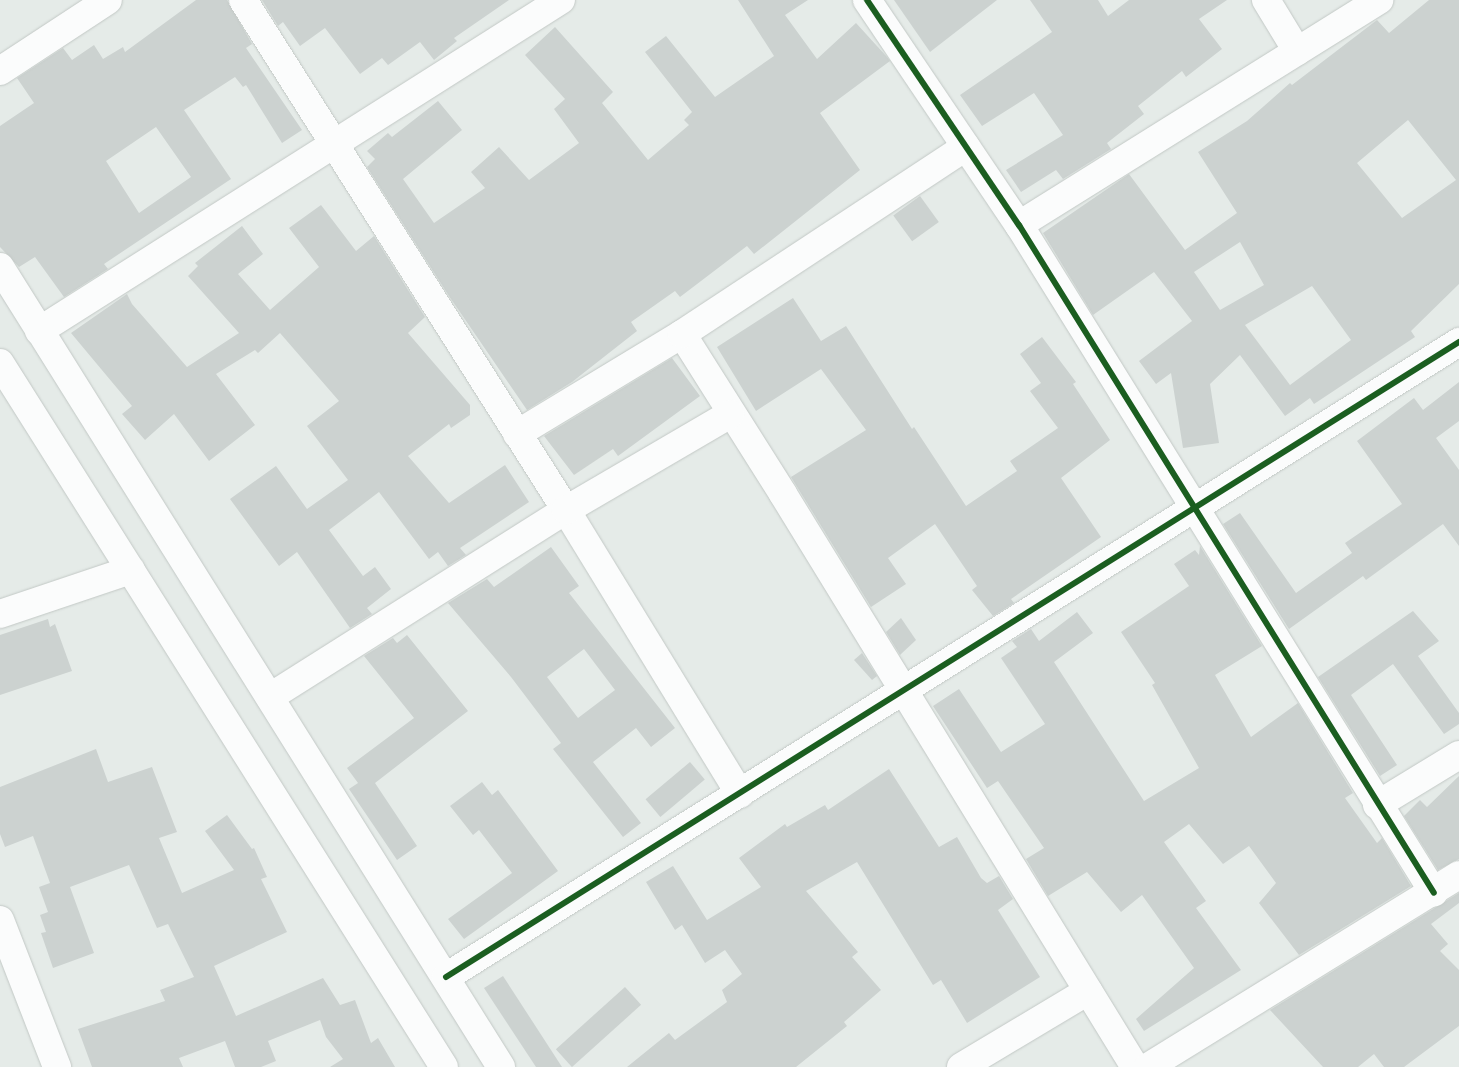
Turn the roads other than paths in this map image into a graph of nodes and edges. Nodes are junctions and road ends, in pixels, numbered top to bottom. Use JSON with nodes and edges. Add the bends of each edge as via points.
{"nodes":[{"id":1,"x":108,"y":0,"type":"edge"},
{"id":2,"x":243,"y":0,"type":"edge"},
{"id":3,"x":562,"y":0,"type":"edge"},
{"id":4,"x":867,"y":0,"type":"edge"},
{"id":5,"x":1266,"y":0,"type":"edge"},
{"id":6,"x":1379,"y":0,"type":"edge"},
{"id":7,"x":1297,"y":52,"type":"junction"},
{"id":8,"x":0,"y":71,"type":"edge"},
{"id":9,"x":333,"y":144,"type":"junction"},
{"id":10,"x":966,"y":148,"type":"junction"},
{"id":11,"x":1019,"y":226,"type":"junction"},
{"id":12,"x":0,"y":268,"type":"edge"},
{"id":13,"x":39,"y":331,"type":"junction"},
{"id":14,"x":682,"y":334,"type":"junction"},
{"id":15,"x":1459,"y":342,"type":"edge"},
{"id":16,"x":0,"y":363,"type":"edge"},
{"id":17,"x":730,"y":414,"type":"junction"},
{"id":18,"x":517,"y":434,"type":"junction"},
{"id":19,"x":1197,"y":508,"type":"junction"},
{"id":20,"x":566,"y":510,"type":"junction"},
{"id":21,"x":130,"y":570,"type":"junction"},
{"id":22,"x":0,"y":614,"type":"edge"},
{"id":23,"x":903,"y":692,"type":"junction"},
{"id":24,"x":270,"y":697,"type":"junction"},
{"id":25,"x":1459,"y":755,"type":"edge"},
{"id":26,"x":740,"y":794,"type":"junction"},
{"id":27,"x":1377,"y":805,"type":"junction"},
{"id":28,"x":1459,"y":875,"type":"edge"},
{"id":29,"x":1434,"y":893,"type":"junction"},
{"id":30,"x":0,"y":920,"type":"edge"},
{"id":31,"x":446,"y":977,"type":"junction"},
{"id":32,"x":1088,"y":991,"type":"junction"},
{"id":33,"x":58,"y":1067,"type":"edge"},
{"id":34,"x":444,"y":1067,"type":"edge"},
{"id":35,"x":500,"y":1067,"type":"edge"},
{"id":36,"x":961,"y":1067,"type":"edge"},
{"id":37,"x":1135,"y":1067,"type":"edge"},
{"id":38,"x":1148,"y":1067,"type":"edge"}],
"edges":[{"from":1,"to":8,"type":"street"},
{"from":2,"to":9,"type":"street"},
{"from":3,"to":9,"type":"street"},
{"from":4,"to":10,"type":"street"},
{"from":5,"to":7,"type":"street"},
{"from":6,"to":7,"type":"street"},
{"from":7,"to":11,"type":"street"},
{"from":9,"to":13,"type":"street"},
{"from":9,"to":18,"type":"street"},
{"from":10,"to":11,"type":"street"},
{"from":10,"to":14,"type":"street"},
{"from":11,"to":19,"type":"street"},
{"from":12,"to":13,"type":"street"},
{"from":13,"to":24,"type":"street"},
{"from":14,"to":17,"type":"street"},
{"from":14,"to":18,"type":"street"},
{"from":15,"to":19,"type":"street"},
{"from":16,"to":21,"type":"street"},
{"from":17,"to":20,"type":"street"},
{"from":17,"to":23,"type":"street","via":[[783,494]]},
{"from":18,"to":20,"type":"street"},
{"from":19,"to":23,"type":"street"},
{"from":19,"to":27,"type":"street"},
{"from":20,"to":24,"type":"street"},
{"from":20,"to":26,"type":"street"},
{"from":21,"to":22,"type":"street"},
{"from":21,"to":34,"type":"street"},
{"from":23,"to":26,"type":"street"},
{"from":23,"to":32,"type":"street"},
{"from":24,"to":31,"type":"street"},
{"from":25,"to":27,"type":"street"},
{"from":26,"to":31,"type":"street"},
{"from":27,"to":29,"type":"street"},
{"from":28,"to":29,"type":"street"},
{"from":29,"to":38,"type":"street"},
{"from":30,"to":33,"type":"street"},
{"from":31,"to":35,"type":"street"},
{"from":32,"to":36,"type":"street"},
{"from":32,"to":37,"type":"street"}]}
